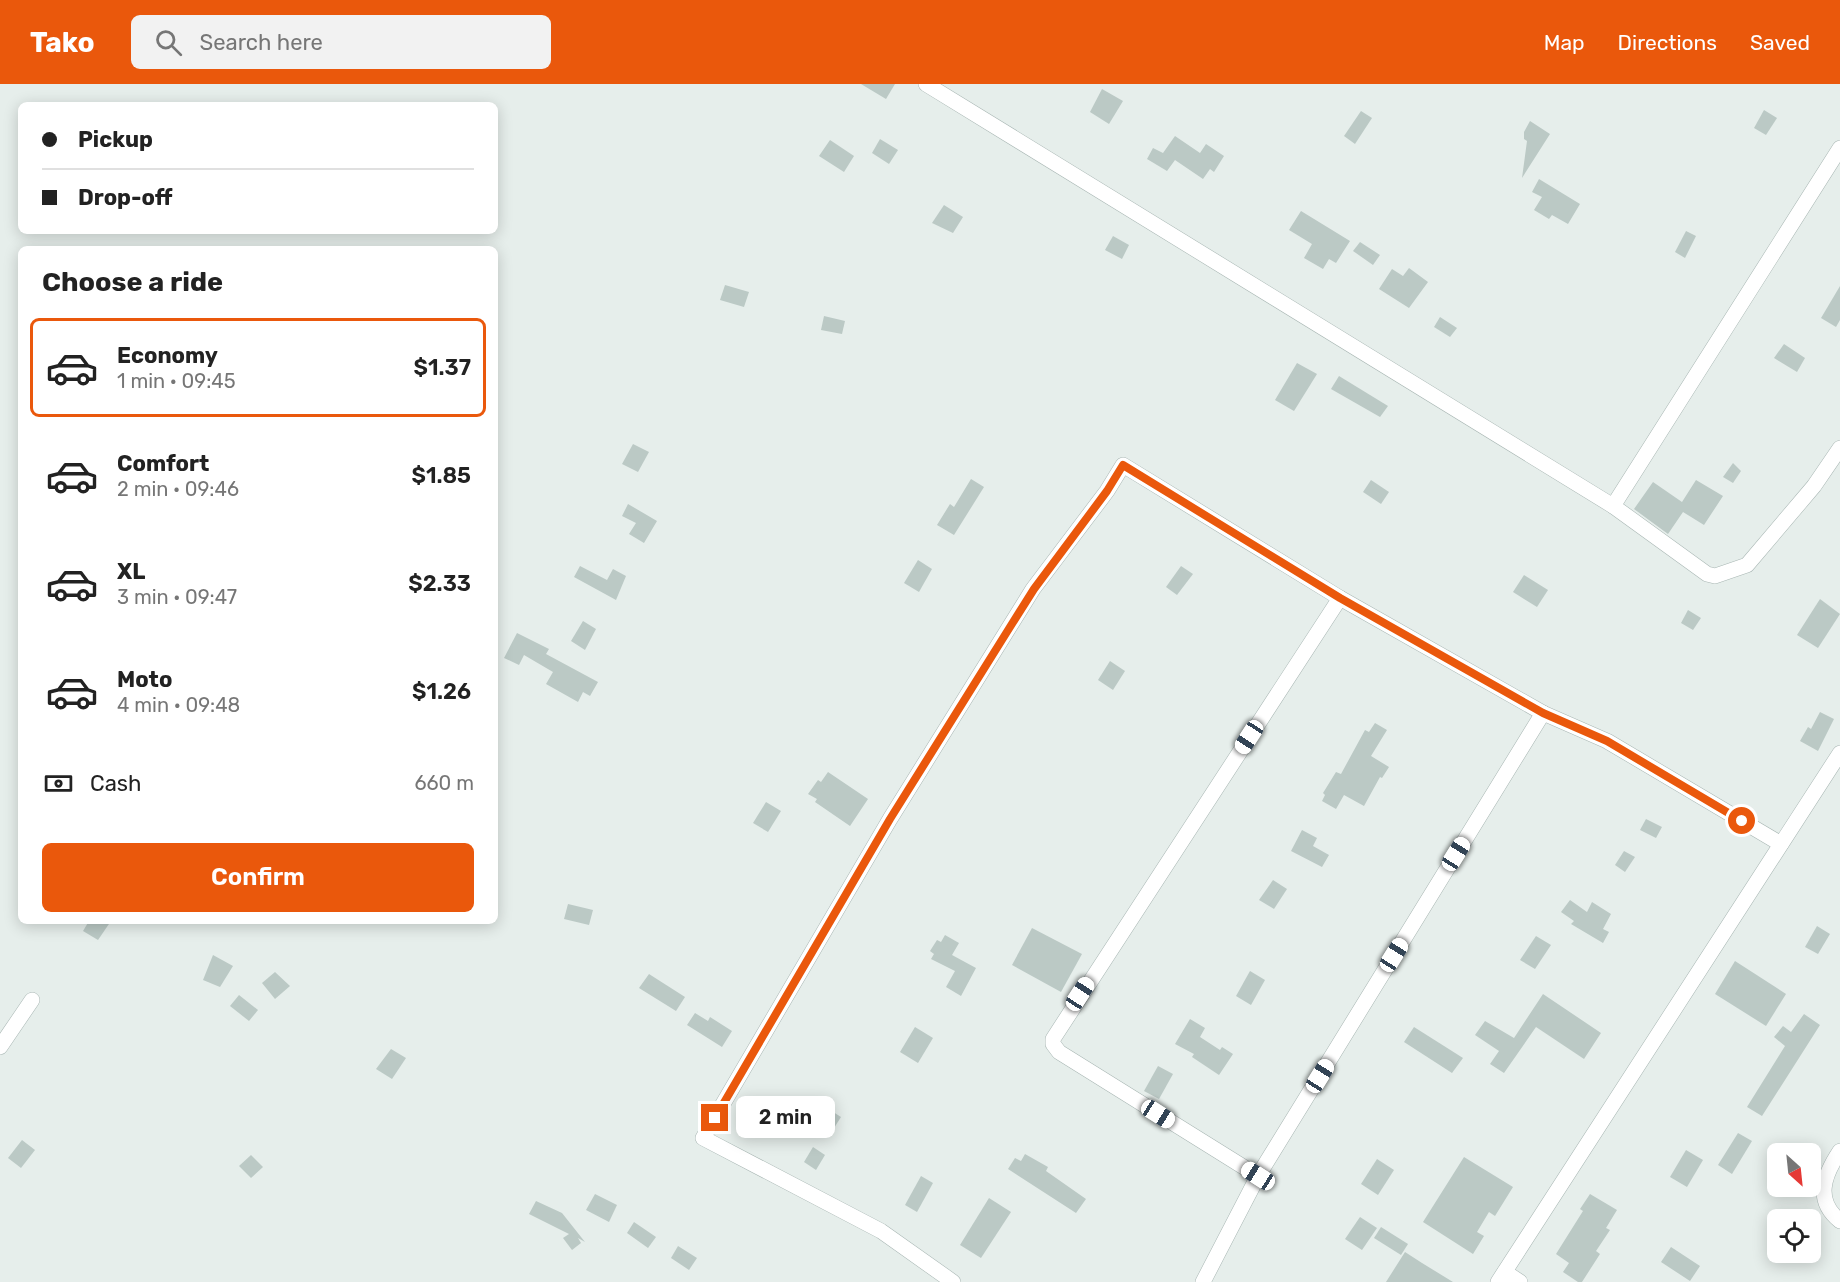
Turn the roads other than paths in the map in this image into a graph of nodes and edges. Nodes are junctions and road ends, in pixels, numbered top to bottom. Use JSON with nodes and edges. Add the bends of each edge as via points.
{"nodes":[{"id":1,"x":926,"y":84,"type":"edge"},
{"id":2,"x":1840,"y":148,"type":"edge"},
{"id":3,"x":1840,"y":448,"type":"edge"},
{"id":4,"x":1613,"y":506,"type":"junction"},
{"id":5,"x":1340,"y":598,"type":"junction"},
{"id":6,"x":1543,"y":713,"type":"junction"},
{"id":7,"x":1840,"y":753,"type":"edge"},
{"id":8,"x":1780,"y":844,"type":"junction"},
{"id":9,"x":32,"y":1000,"type":"dead end"},
{"id":10,"x":0,"y":1047,"type":"edge"},
{"id":11,"x":1840,"y":1151,"type":"edge"},
{"id":12,"x":1258,"y":1176,"type":"junction"},
{"id":13,"x":1840,"y":1221,"type":"edge"},
{"id":14,"x":1502,"y":1277,"type":"edge"},
{"id":15,"x":954,"y":1282,"type":"edge"},
{"id":16,"x":1203,"y":1282,"type":"edge"},
{"id":17,"x":1520,"y":1282,"type":"edge"}],
"edges":[{"from":1,"to":4,"type":"street"},
{"from":2,"to":4,"type":"street"},
{"from":3,"to":4,"type":"street","via":[[1814,486],[1747,565],[1715,576]]},
{"from":5,"to":6,"type":"street"},
{"from":5,"to":12,"type":"street","via":[[1053,1039],[1059,1052]]},
{"from":5,"to":15,"type":"street","via":[[1123,465],[1008,629],[890,819],[703,1138],[881,1231]]},
{"from":6,"to":8,"type":"street","via":[[1607,741]]},
{"from":6,"to":12,"type":"street"},
{"from":7,"to":8,"type":"street"},
{"from":8,"to":14,"type":"street"},
{"from":9,"to":10,"type":"street"},
{"from":11,"to":13,"type":"street","via":[[1823,1186],[1828,1207]]},
{"from":12,"to":16,"type":"street"},
{"from":14,"to":17,"type":"street"}]}
